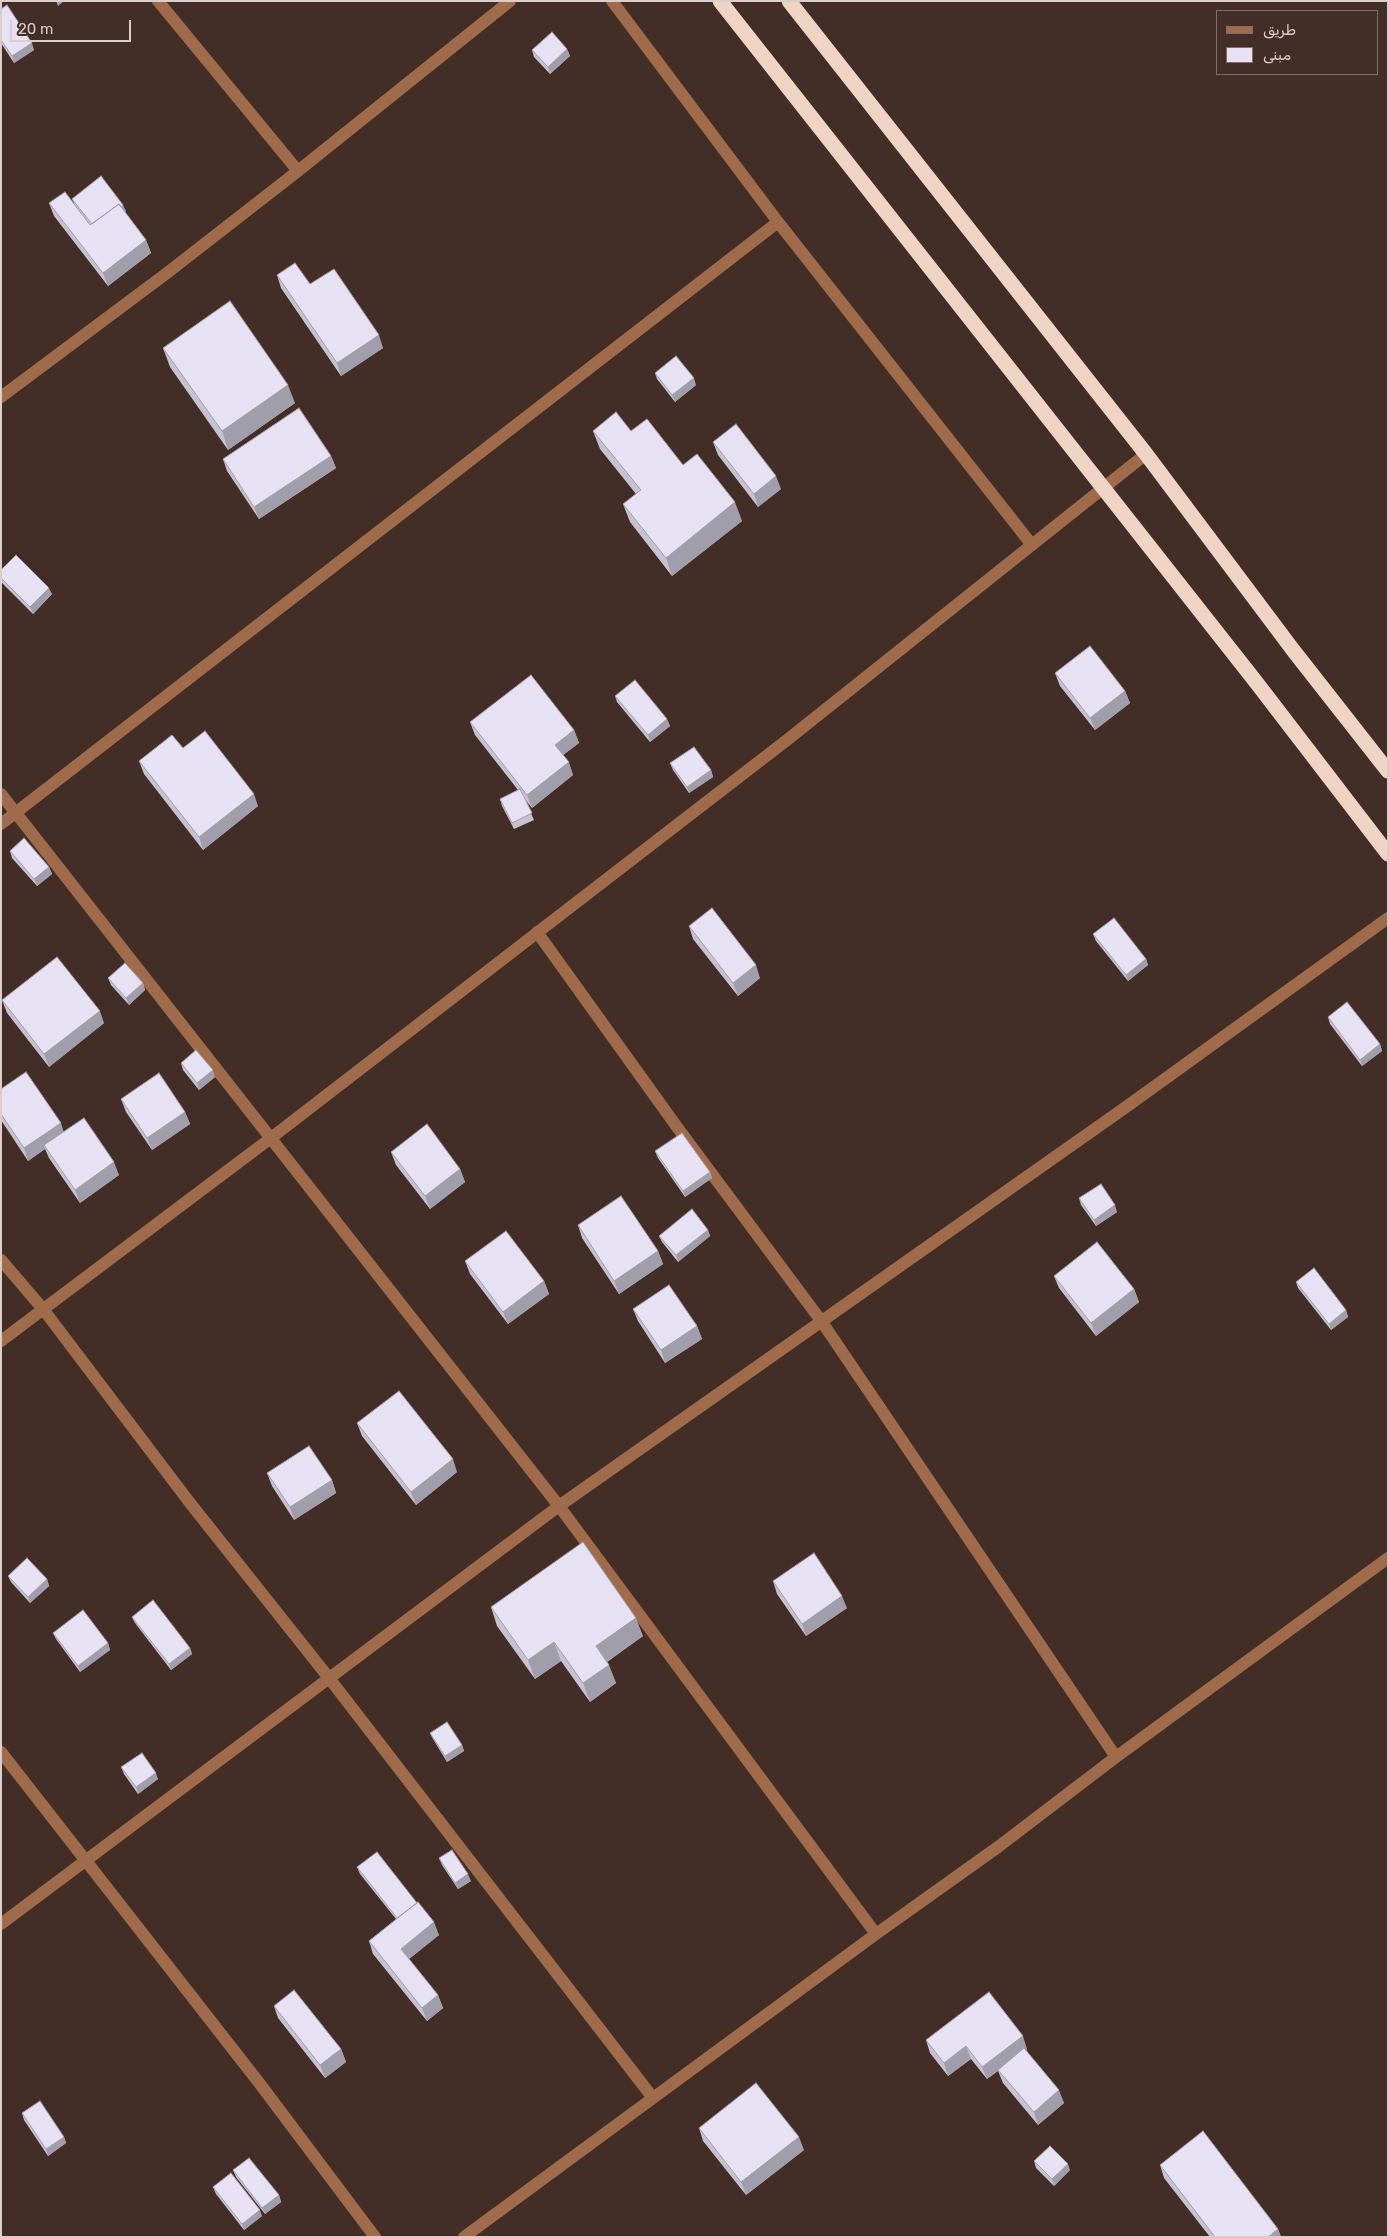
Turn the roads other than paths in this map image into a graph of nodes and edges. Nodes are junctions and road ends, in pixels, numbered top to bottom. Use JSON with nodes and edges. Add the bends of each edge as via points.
{"nodes":[{"id":1,"x":158,"y":1,"type":"edge"},
{"id":2,"x":510,"y":1,"type":"edge"},
{"id":3,"x":612,"y":1,"type":"edge"},
{"id":4,"x":720,"y":1,"type":"edge"},
{"id":5,"x":789,"y":1,"type":"edge"},
{"id":6,"x":298,"y":171,"type":"junction"},
{"id":7,"x":778,"y":222,"type":"junction"},
{"id":8,"x":1,"y":396,"type":"edge"},
{"id":9,"x":1146,"y":454,"type":"junction"},
{"id":10,"x":1104,"y":489,"type":"junction"},
{"id":11,"x":1032,"y":545,"type":"junction"},
{"id":12,"x":1388,"y":771,"type":"edge"},
{"id":13,"x":1,"y":794,"type":"edge"},
{"id":14,"x":16,"y":813,"type":"junction"},
{"id":15,"x":1,"y":824,"type":"edge"},
{"id":16,"x":1388,"y":854,"type":"edge"},
{"id":17,"x":1388,"y":918,"type":"edge"},
{"id":18,"x":537,"y":932,"type":"junction"},
{"id":19,"x":271,"y":1138,"type":"junction"},
{"id":20,"x":1,"y":1260,"type":"edge"},
{"id":21,"x":43,"y":1309,"type":"junction"},
{"id":22,"x":822,"y":1322,"type":"junction"},
{"id":23,"x":1,"y":1341,"type":"edge"},
{"id":24,"x":559,"y":1506,"type":"junction"},
{"id":25,"x":1388,"y":1558,"type":"edge"},
{"id":26,"x":329,"y":1678,"type":"junction"},
{"id":27,"x":1,"y":1752,"type":"edge"},
{"id":28,"x":1116,"y":1757,"type":"junction"},
{"id":29,"x":86,"y":1861,"type":"junction"},
{"id":30,"x":1,"y":1924,"type":"edge"},
{"id":31,"x":876,"y":1934,"type":"junction"},
{"id":32,"x":653,"y":2098,"type":"junction"},
{"id":33,"x":375,"y":2237,"type":"edge"},
{"id":34,"x":464,"y":2237,"type":"edge"}],
"edges":[{"from":1,"to":6,"type":"street"},
{"from":2,"to":6,"type":"street"},
{"from":3,"to":7,"type":"street"},
{"from":4,"to":10,"type":"highway"},
{"from":5,"to":9,"type":"highway"},
{"from":6,"to":8,"type":"street"},
{"from":7,"to":11,"type":"street"},
{"from":7,"to":14,"type":"street"},
{"from":9,"to":10,"type":"street"},
{"from":9,"to":12,"type":"highway"},
{"from":10,"to":11,"type":"street"},
{"from":10,"to":16,"type":"highway"},
{"from":11,"to":18,"type":"street","via":[[787,740]]},
{"from":13,"to":14,"type":"street"},
{"from":14,"to":15,"type":"street"},
{"from":14,"to":19,"type":"street"},
{"from":17,"to":22,"type":"street"},
{"from":18,"to":19,"type":"street"},
{"from":18,"to":22,"type":"street"},
{"from":19,"to":21,"type":"street"},
{"from":19,"to":24,"type":"street"},
{"from":20,"to":21,"type":"street"},
{"from":21,"to":23,"type":"street"},
{"from":21,"to":26,"type":"street","via":[[190,1503]]},
{"from":22,"to":24,"type":"street"},
{"from":22,"to":28,"type":"street"},
{"from":24,"to":26,"type":"street"},
{"from":24,"to":31,"type":"street"},
{"from":25,"to":28,"type":"street"},
{"from":26,"to":29,"type":"street"},
{"from":26,"to":32,"type":"street"},
{"from":27,"to":29,"type":"street"},
{"from":28,"to":31,"type":"street"},
{"from":29,"to":30,"type":"street"},
{"from":29,"to":33,"type":"street"},
{"from":31,"to":32,"type":"street"},
{"from":32,"to":34,"type":"street"}]}
